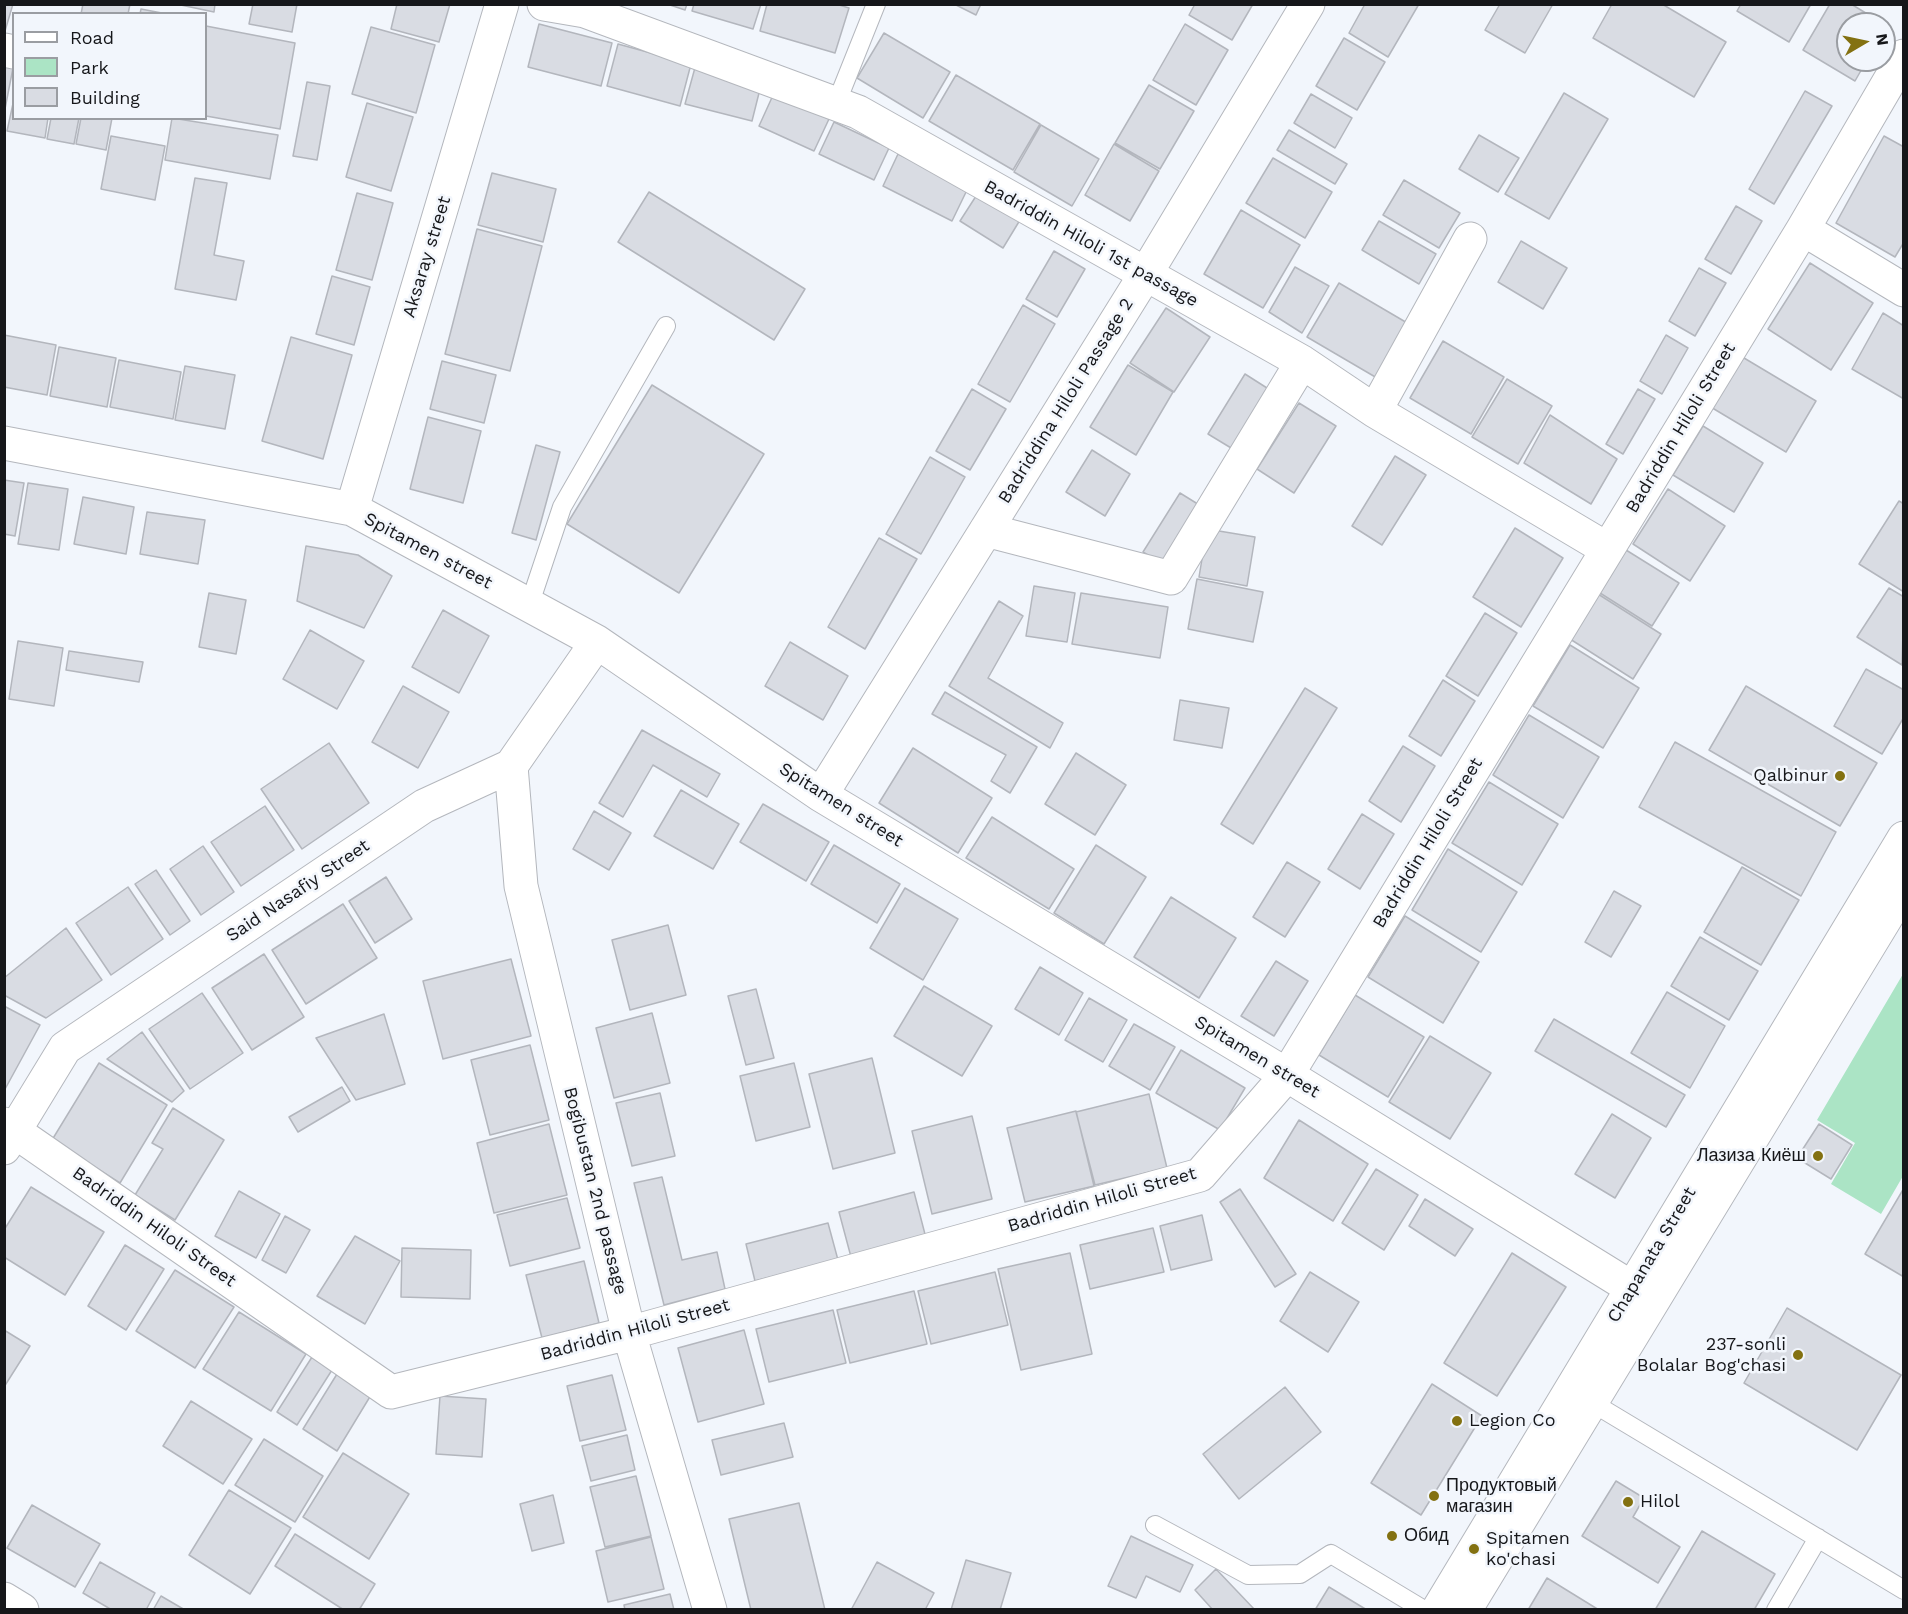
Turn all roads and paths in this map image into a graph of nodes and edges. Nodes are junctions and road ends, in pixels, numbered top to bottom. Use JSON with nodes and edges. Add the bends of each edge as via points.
{"nodes":[{"id":1,"x":502,"y":4,"type":"edge"},
{"id":2,"x":544,"y":4,"type":"edge"},
{"id":3,"x":876,"y":4,"type":"edge"},
{"id":4,"x":1308,"y":4,"type":"edge"},
{"id":5,"x":1904,"y":56,"type":"edge"},
{"id":6,"x":836,"y":104,"type":"junction"},
{"id":7,"x":1803,"y":230,"type":"junction"},
{"id":8,"x":1470,"y":239,"type":"dead end"},
{"id":9,"x":1145,"y":275,"type":"junction"},
{"id":10,"x":1904,"y":290,"type":"edge"},
{"id":11,"x":666,"y":326,"type":"dead end"},
{"id":12,"x":1302,"y":362,"type":"junction"},
{"id":13,"x":1375,"y":411,"type":"junction"},
{"id":14,"x":4,"y":443,"type":"edge"},
{"id":15,"x":352,"y":509,"type":"junction"},
{"id":16,"x":986,"y":530,"type":"junction"},
{"id":17,"x":1607,"y":549,"type":"junction"},
{"id":18,"x":530,"y":606,"type":"junction"},
{"id":19,"x":597,"y":642,"type":"junction"},
{"id":20,"x":510,"y":766,"type":"junction"},
{"id":21,"x":820,"y":795,"type":"junction"},
{"id":22,"x":1904,"y":838,"type":"edge"},
{"id":23,"x":1904,"y":888,"type":"edge"},
{"id":24,"x":1287,"y":1075,"type":"junction"},
{"id":25,"x":8,"y":1134,"type":"edge"},
{"id":26,"x":1642,"y":1294,"type":"junction"},
{"id":27,"x":629,"y":1333,"type":"junction"},
{"id":28,"x":1591,"y":1402,"type":"junction"},
{"id":29,"x":1155,"y":1526,"type":"dead end"},
{"id":30,"x":1818,"y":1538,"type":"junction"},
{"id":31,"x":1904,"y":1590,"type":"edge"},
{"id":32,"x":4,"y":1599,"type":"edge"},
{"id":33,"x":22,"y":1610,"type":"edge"},
{"id":34,"x":710,"y":1610,"type":"edge"},
{"id":35,"x":1424,"y":1610,"type":"edge"},
{"id":36,"x":1438,"y":1610,"type":"edge"},
{"id":37,"x":1465,"y":1610,"type":"edge"},
{"id":38,"x":1776,"y":1610,"type":"edge"}],
"edges":[{"from":1,"to":15,"type":"street","name":"Aksaray street"},
{"from":2,"to":6,"type":"street","name":"Badriddin Hiloli 1st passage","via":[[585,11]]},
{"from":3,"to":6,"type":"lane"},
{"from":4,"to":9,"type":"street","name":"Badriddina Hiloli Passage 2"},
{"from":5,"to":7,"type":"street","name":"Badriddin Hiloli Street"},
{"from":6,"to":9,"type":"street","name":"Badriddin Hiloli 1st passage","via":[[858,112]]},
{"from":7,"to":10,"type":"street"},
{"from":7,"to":17,"type":"street","name":"Badriddin Hiloli Street"},
{"from":8,"to":13,"type":"street"},
{"from":9,"to":12,"type":"street","name":"Badriddin Hiloli 1st passage"},
{"from":9,"to":16,"type":"street","name":"Badriddina Hiloli Passage 2"},
{"from":11,"to":18,"type":"lane","via":[[562,507]]},
{"from":12,"to":13,"type":"street","name":"Badriddin Hiloli 1st passage"},
{"from":12,"to":16,"type":"street","via":[[1171,578]]},
{"from":13,"to":17,"type":"street","name":"Badriddin Hiloli 1st passage"},
{"from":14,"to":15,"type":"street","name":"Spitamen street"},
{"from":15,"to":18,"type":"street","name":"Spitamen street"},
{"from":16,"to":21,"type":"street","name":"Badriddina Hiloli Passage 2"},
{"from":17,"to":24,"type":"street","name":"Badriddin Hiloli Street"},
{"from":18,"to":19,"type":"street","name":"Spitamen street"},
{"from":19,"to":20,"type":"street"},
{"from":19,"to":21,"type":"street","name":"Spitamen street"},
{"from":20,"to":25,"type":"street","name":"Said Nasafiy Street","via":[[424,806],[64,1048]]},
{"from":20,"to":27,"type":"street","name":"Bogibustan 2nd passage","via":[[521,886]]},
{"from":21,"to":24,"type":"street","name":"Spitamen street"},
{"from":22,"to":26,"type":"street","name":"Chapanata Street"},
{"from":23,"to":26,"type":"street","name":"Chapanata Street"},
{"from":24,"to":26,"type":"street","name":"Spitamen street"},
{"from":24,"to":27,"type":"street","name":"Badriddin Hiloli Street","via":[[1200,1175]]},
{"from":25,"to":27,"type":"street","name":"Badriddin Hiloli Street","via":[[391,1392]]},
{"from":26,"to":28,"type":"street","name":"Chapanata Street"},
{"from":26,"to":36,"type":"street","name":"Chapanata Street"},
{"from":27,"to":34,"type":"street","name":"Bogibustan 2nd passage"},
{"from":28,"to":30,"type":"lane"},
{"from":28,"to":37,"type":"street","name":"Chapanata Street"},
{"from":29,"to":35,"type":"lane","via":[[1248,1575],[1300,1574],[1331,1554]]},
{"from":30,"to":31,"type":"lane"},
{"from":30,"to":38,"type":"lane"},
{"from":32,"to":33,"type":"street"}]}
